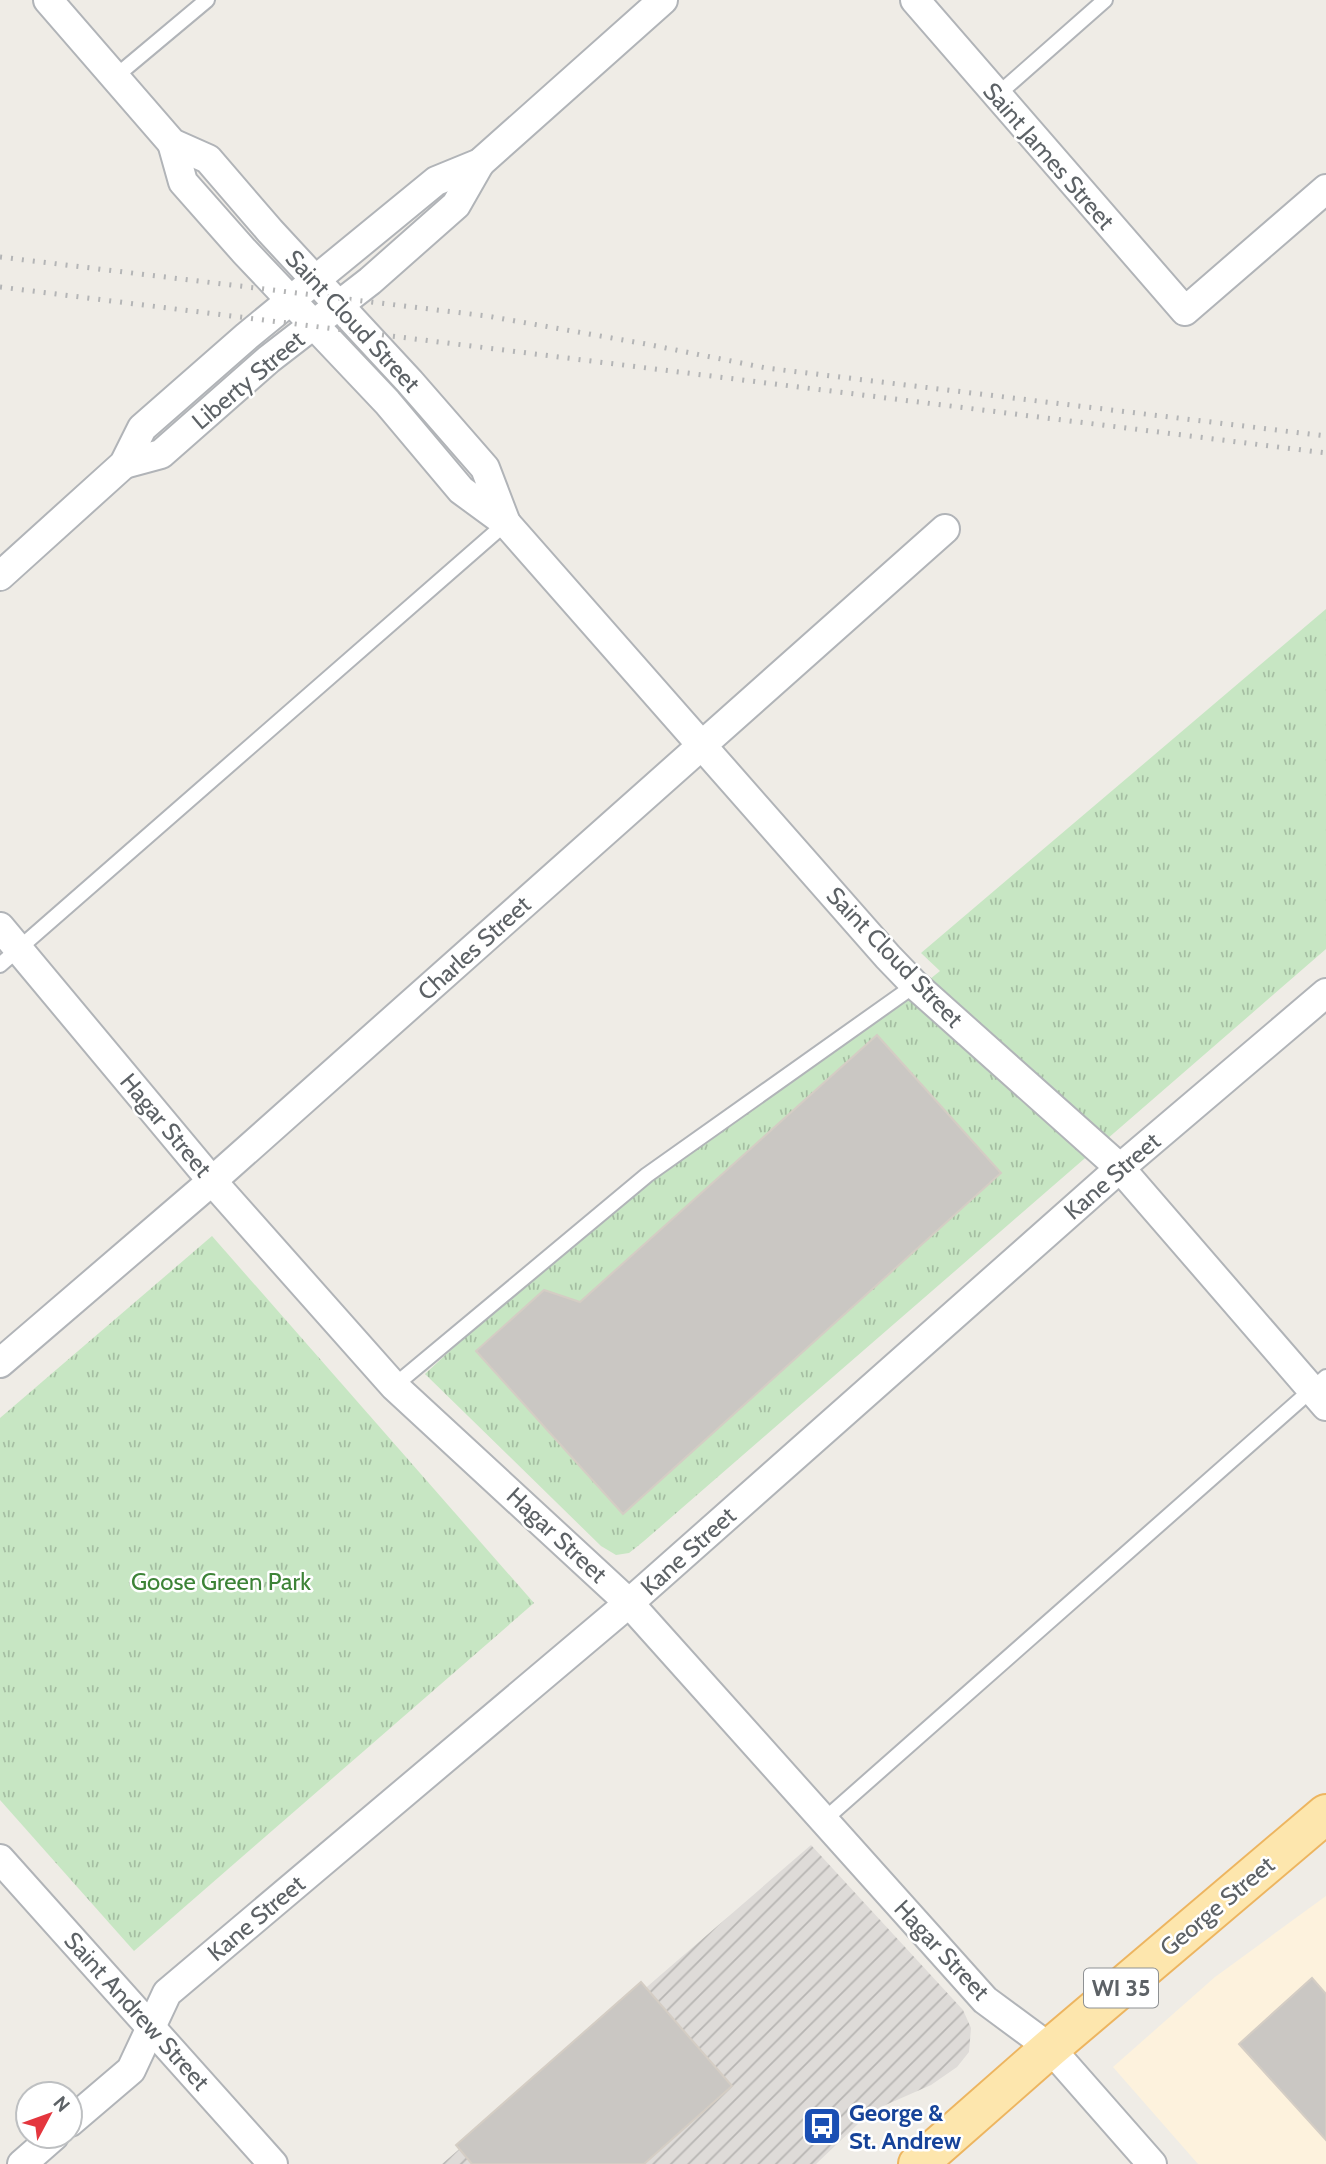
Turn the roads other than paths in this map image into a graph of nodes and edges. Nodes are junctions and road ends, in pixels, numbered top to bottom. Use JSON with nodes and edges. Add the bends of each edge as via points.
{"nodes":[{"id":1,"x":48,"y":0,"type":"edge"},
{"id":2,"x":207,"y":0,"type":"edge"},
{"id":3,"x":663,"y":0,"type":"edge"},
{"id":4,"x":915,"y":0,"type":"edge"},
{"id":5,"x":1105,"y":0,"type":"edge"},
{"id":6,"x":114,"y":77,"type":"junction"},
{"id":7,"x":996,"y":96,"type":"junction"},
{"id":8,"x":172,"y":143,"type":"junction"},
{"id":9,"x":480,"y":163,"type":"junction"},
{"id":10,"x":1326,"y":189,"type":"edge"},
{"id":11,"x":316,"y":281,"type":"junction"},
{"id":12,"x":291,"y":301,"type":"junction"},
{"id":13,"x":339,"y":305,"type":"junction"},
{"id":14,"x":314,"y":325,"type":"junction"},
{"id":15,"x":124,"y":464,"type":"junction"},
{"id":16,"x":506,"y":523,"type":"junction"},
{"id":17,"x":945,"y":529,"type":"dead end"},
{"id":18,"x":0,"y":576,"type":"edge"},
{"id":19,"x":701,"y":745,"type":"junction"},
{"id":20,"x":0,"y":927,"type":"edge"},
{"id":21,"x":9,"y":957,"type":"edge"},
{"id":22,"x":915,"y":985,"type":"junction"},
{"id":23,"x":1326,"y":993,"type":"edge"},
{"id":24,"x":1121,"y":1168,"type":"junction"},
{"id":25,"x":212,"y":1181,"type":"junction"},
{"id":26,"x":0,"y":1363,"type":"edge"},
{"id":27,"x":394,"y":1386,"type":"junction"},
{"id":28,"x":1321,"y":1391,"type":"edge"},
{"id":29,"x":629,"y":1603,"type":"junction"},
{"id":30,"x":1326,"y":1814,"type":"edge"},
{"id":31,"x":824,"y":1820,"type":"junction"},
{"id":32,"x":0,"y":1859,"type":"edge"},
{"id":33,"x":151,"y":2027,"type":"junction"},
{"id":34,"x":1050,"y":2048,"type":"junction"},
{"id":35,"x":84,"y":2110,"type":"edge"},
{"id":36,"x":38,"y":2150,"type":"edge"},
{"id":37,"x":22,"y":2164,"type":"edge"},
{"id":38,"x":272,"y":2164,"type":"edge"},
{"id":39,"x":918,"y":2164,"type":"edge"},
{"id":40,"x":1152,"y":2164,"type":"edge"}],
"edges":[{"from":1,"to":6,"type":"street","name":"Saint Cloud Street"},
{"from":2,"to":6,"type":"lane"},
{"from":3,"to":9,"type":"street","name":"Liberty Street"},
{"from":4,"to":7,"type":"street","name":"Saint James Street"},
{"from":5,"to":7,"type":"lane"},
{"from":6,"to":8,"type":"street","name":"Saint Cloud Street"},
{"from":7,"to":10,"type":"street","name":"Saint James Street","via":[[1185,311]]},
{"from":8,"to":11,"type":"street","name":"Saint Cloud Street","via":[[208,159]]},
{"from":8,"to":12,"type":"street","name":"Saint Cloud Street","via":[[183,182]]},
{"from":9,"to":11,"type":"street","name":"Liberty Street","via":[[436,181]]},
{"from":9,"to":13,"type":"street","name":"Liberty Street","via":[[456,205]]},
{"from":11,"to":12,"type":"street","name":"Liberty Street"},
{"from":11,"to":13,"type":"street","name":"Saint Cloud Street"},
{"from":12,"to":14,"type":"street","name":"Saint Cloud Street"},
{"from":12,"to":15,"type":"street","name":"Liberty Street","via":[[142,428]]},
{"from":13,"to":14,"type":"street","name":"Liberty Street"},
{"from":13,"to":16,"type":"street","name":"Saint Cloud Street","via":[[485,468]]},
{"from":14,"to":15,"type":"street","name":"Liberty Street","via":[[161,454]]},
{"from":14,"to":16,"type":"street","name":"Saint Cloud Street","via":[[461,490]]},
{"from":15,"to":18,"type":"street","name":"Liberty Street"},
{"from":16,"to":19,"type":"street","name":"Saint Cloud Street"},
{"from":16,"to":21,"type":"lane"},
{"from":17,"to":19,"type":"street","name":"Charles Street"},
{"from":19,"to":22,"type":"street","name":"Saint Cloud Street"},
{"from":19,"to":25,"type":"street","name":"Charles Street"},
{"from":20,"to":21,"type":"street","name":"Hagar Street"},
{"from":21,"to":25,"type":"street","name":"Hagar Street"},
{"from":22,"to":24,"type":"street","name":"Saint Cloud Street"},
{"from":22,"to":27,"type":"lane","via":[[647,1175]]},
{"from":23,"to":24,"type":"street","name":"Kane Street"},
{"from":24,"to":28,"type":"street","name":"Saint Cloud Street"},
{"from":24,"to":29,"type":"street","name":"Kane Street"},
{"from":25,"to":26,"type":"street","name":"Charles Street"},
{"from":25,"to":27,"type":"street","name":"Hagar Street"},
{"from":27,"to":29,"type":"street","name":"Hagar Street"},
{"from":28,"to":31,"type":"lane"},
{"from":29,"to":31,"type":"street","name":"Hagar Street"},
{"from":29,"to":33,"type":"street","name":"Kane Street","via":[[167,1993]]},
{"from":30,"to":34,"type":"main road","name":"George Street","number":"WI 35"},
{"from":31,"to":34,"type":"street","name":"Hagar Street","via":[[985,2000]]},
{"from":32,"to":33,"type":"street","name":"Saint Andrew Street"},
{"from":33,"to":35,"type":"street","name":"Kane Street","via":[[131,2070]]},
{"from":33,"to":38,"type":"street","name":"Saint Andrew Street"},
{"from":34,"to":39,"type":"main road","name":"George Street","number":"WI 35"},
{"from":34,"to":40,"type":"street","name":"Hagar Street"},
{"from":36,"to":37,"type":"street"}]}
